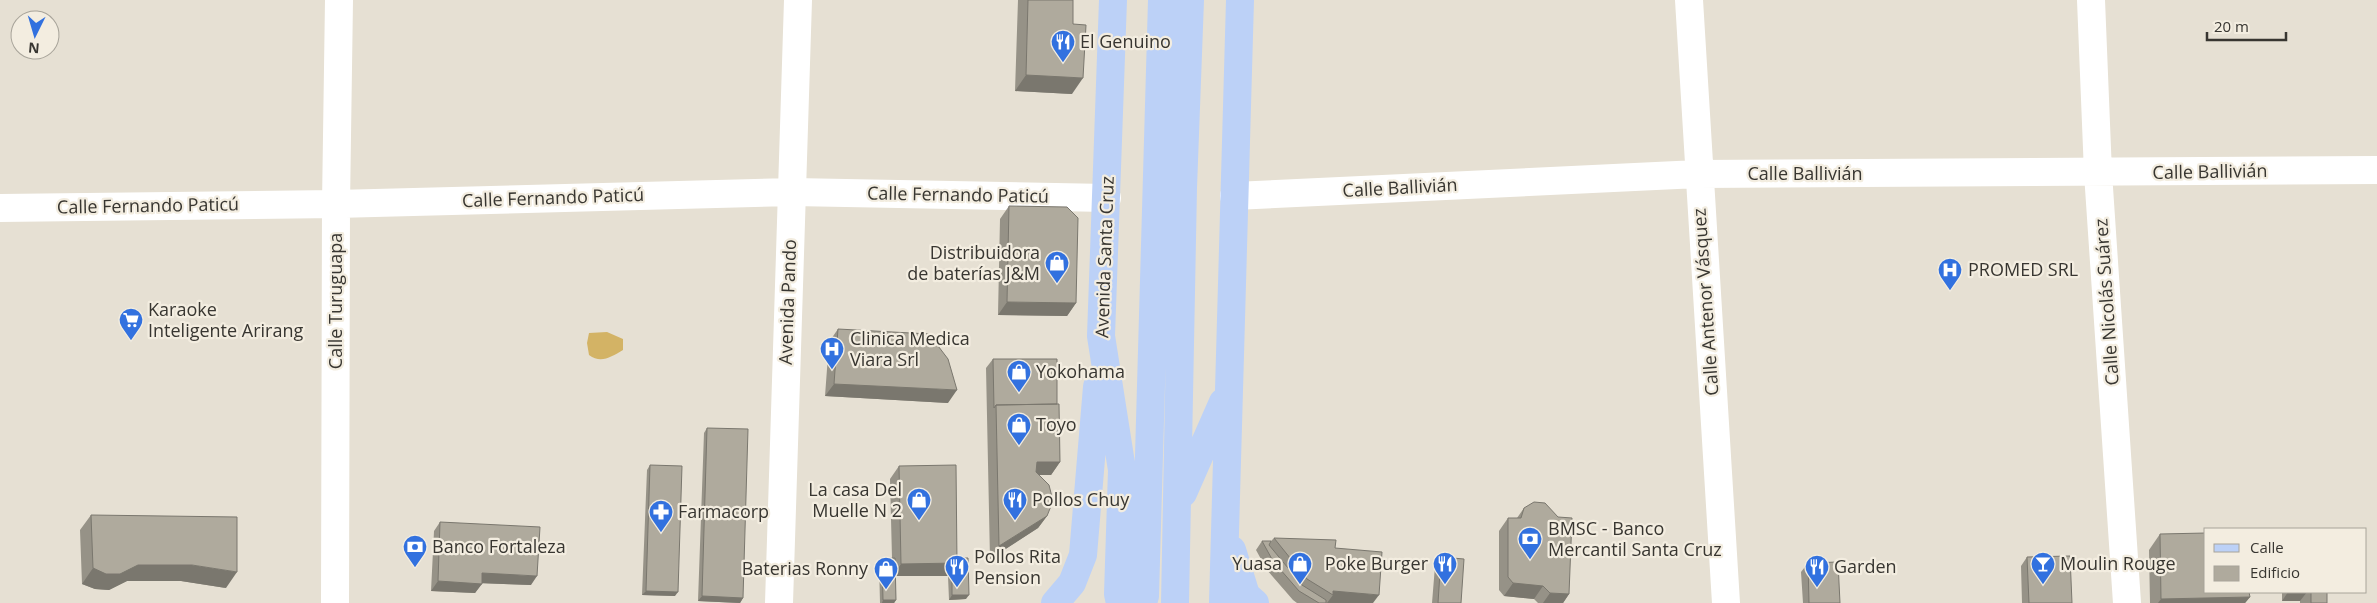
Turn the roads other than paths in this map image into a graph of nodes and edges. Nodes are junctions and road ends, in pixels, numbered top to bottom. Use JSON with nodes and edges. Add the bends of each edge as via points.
{"nodes":[{"id":1,"x":339,"y":0,"type":"edge"},
{"id":2,"x":798,"y":0,"type":"edge"},
{"id":3,"x":1113,"y":0,"type":"edge"},
{"id":4,"x":1162,"y":0,"type":"edge"},
{"id":5,"x":1190,"y":0,"type":"edge"},
{"id":6,"x":1240,"y":0,"type":"edge"},
{"id":7,"x":1689,"y":0,"type":"edge"},
{"id":8,"x":2091,"y":0,"type":"edge"},
{"id":9,"x":2377,"y":170,"type":"edge"},
{"id":10,"x":2098,"y":173,"type":"junction"},
{"id":11,"x":1698,"y":174,"type":"junction"},
{"id":12,"x":793,"y":192,"type":"junction"},
{"id":13,"x":1234,"y":196,"type":"junction"},
{"id":14,"x":1106,"y":198,"type":"junction"},
{"id":15,"x":336,"y":204,"type":"junction"},
{"id":16,"x":0,"y":208,"type":"edge"},
{"id":17,"x":1101,"y":336,"type":"junction"},
{"id":18,"x":1228,"y":391,"type":"junction"},
{"id":19,"x":1177,"y":506,"type":"junction"},
{"id":20,"x":1226,"y":511,"type":"junction"},
{"id":21,"x":335,"y":603,"type":"edge"},
{"id":22,"x":779,"y":603,"type":"edge"},
{"id":23,"x":1055,"y":603,"type":"edge"},
{"id":24,"x":1120,"y":603,"type":"edge"},
{"id":25,"x":1143,"y":603,"type":"edge"},
{"id":26,"x":1175,"y":603,"type":"edge"},
{"id":27,"x":1223,"y":603,"type":"edge"},
{"id":28,"x":1254,"y":603,"type":"edge"},
{"id":29,"x":1726,"y":603,"type":"edge"},
{"id":30,"x":2127,"y":603,"type":"edge"}],
"edges":[{"from":1,"to":15,"type":"street","name":"Calle Turuguapa"},
{"from":2,"to":12,"type":"street","name":"Avenida Pando"},
{"from":3,"to":14,"type":"main road","name":"Avenida Santa Cruz"},
{"from":4,"to":25,"type":"main road"},
{"from":5,"to":19,"type":"main road"},
{"from":6,"to":13,"type":"main road"},
{"from":7,"to":11,"type":"street","name":"Calle Antenor Vásquez"},
{"from":8,"to":10,"type":"street","name":"Calle Nicolás Suárez"},
{"from":9,"to":10,"type":"street","name":"Calle Ballivián"},
{"from":10,"to":11,"type":"street","name":"Calle Ballivián"},
{"from":10,"to":30,"type":"street","name":"Calle Nicolás Suárez"},
{"from":11,"to":13,"type":"street","name":"Calle Ballivián"},
{"from":11,"to":29,"type":"street","name":"Calle Antenor Vásquez"},
{"from":12,"to":14,"type":"street","name":"Calle Fernando Paticú"},
{"from":12,"to":15,"type":"street","name":"Calle Fernando Paticú"},
{"from":12,"to":22,"type":"street","name":"Avenida Pando"},
{"from":13,"to":18,"type":"main road"},
{"from":14,"to":17,"type":"main road","name":"Avenida Santa Cruz"},
{"from":15,"to":16,"type":"street","name":"Calle Fernando Paticú"},
{"from":15,"to":21,"type":"street","name":"Calle Turuguapa"},
{"from":17,"to":23,"type":"main road","via":[[1083,555],[1072,583]]},
{"from":17,"to":24,"type":"main road","name":"Avenida Santa Cruz","via":[[1122,470]]},
{"from":18,"to":19,"type":"main road"},
{"from":18,"to":20,"type":"main road"},
{"from":19,"to":26,"type":"main road"},
{"from":20,"to":27,"type":"main road"},
{"from":20,"to":28,"type":"main road","via":[[1234,560],[1246,595]]}]}
